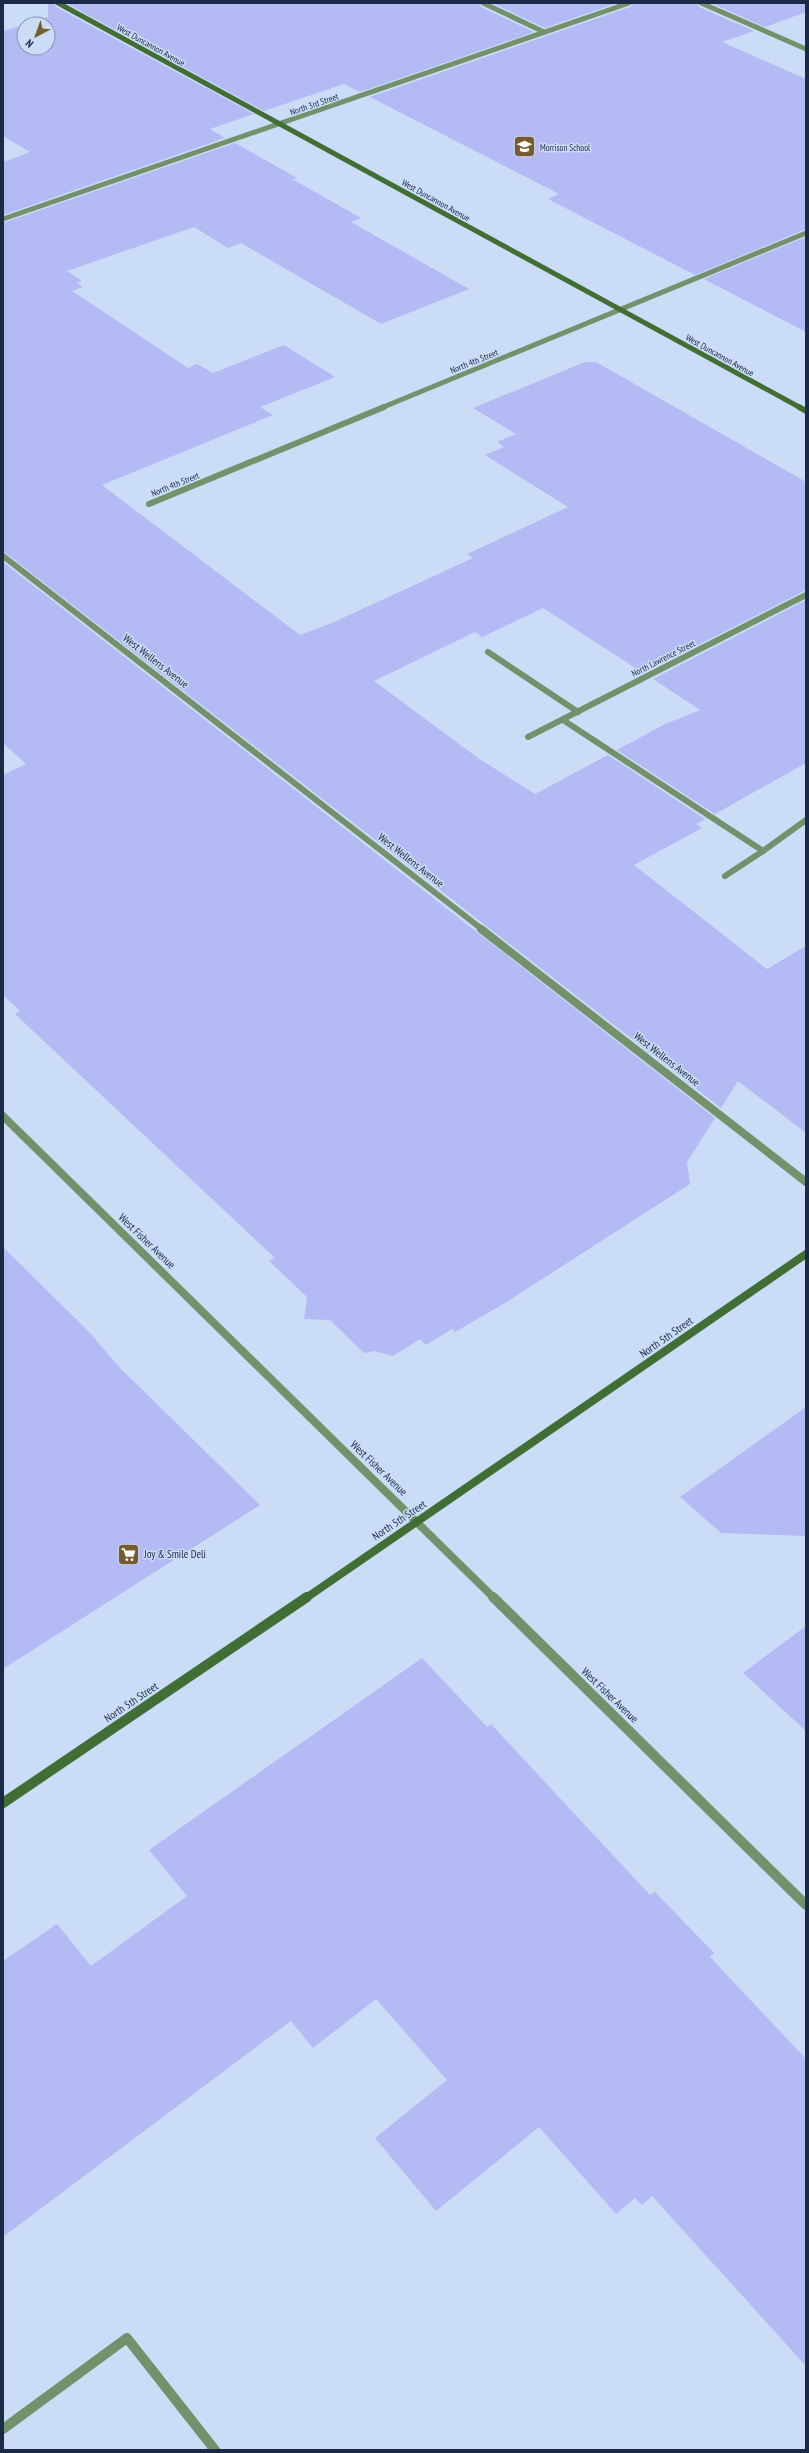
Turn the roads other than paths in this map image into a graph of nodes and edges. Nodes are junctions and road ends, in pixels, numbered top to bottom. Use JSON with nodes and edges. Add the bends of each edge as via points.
{"nodes":[{"id":1,"x":58,"y":3,"type":"edge"},
{"id":2,"x":483,"y":3,"type":"edge"},
{"id":3,"x":629,"y":3,"type":"edge"},
{"id":4,"x":701,"y":3,"type":"edge"},
{"id":5,"x":544,"y":32,"type":"junction"},
{"id":6,"x":806,"y":49,"type":"edge"},
{"id":7,"x":280,"y":124,"type":"junction"},
{"id":8,"x":3,"y":219,"type":"edge"},
{"id":9,"x":806,"y":233,"type":"edge"},
{"id":10,"x":621,"y":310,"type":"junction"},
{"id":11,"x":806,"y":411,"type":"edge"},
{"id":12,"x":149,"y":504,"type":"dead end"},
{"id":13,"x":3,"y":556,"type":"edge"},
{"id":14,"x":806,"y":595,"type":"edge"},
{"id":15,"x":488,"y":652,"type":"dead end"},
{"id":16,"x":578,"y":712,"type":"junction"},
{"id":17,"x":563,"y":720,"type":"junction"},
{"id":18,"x":528,"y":737,"type":"dead end"},
{"id":19,"x":806,"y":820,"type":"edge"},
{"id":20,"x":763,"y":851,"type":"junction"},
{"id":21,"x":725,"y":876,"type":"dead end"},
{"id":22,"x":3,"y":1116,"type":"edge"},
{"id":23,"x":806,"y":1182,"type":"edge"},
{"id":24,"x":806,"y":1254,"type":"edge"},
{"id":25,"x":417,"y":1523,"type":"junction"},
{"id":26,"x":3,"y":1803,"type":"edge"},
{"id":27,"x":806,"y":1905,"type":"edge"},
{"id":28,"x":3,"y":2429,"type":"edge"},
{"id":29,"x":215,"y":2450,"type":"edge"}],
"edges":[{"from":1,"to":7,"type":"street","name":"West Duncannon Avenue"},
{"from":2,"to":5,"type":"street"},
{"from":3,"to":5,"type":"street","name":"North 3rd Street"},
{"from":4,"to":6,"type":"street"},
{"from":5,"to":7,"type":"street","name":"North 3rd Street"},
{"from":7,"to":8,"type":"street","name":"North 3rd Street"},
{"from":7,"to":10,"type":"street","name":"West Duncannon Avenue"},
{"from":9,"to":10,"type":"street","name":"North 4th Street"},
{"from":10,"to":11,"type":"street","name":"West Duncannon Avenue"},
{"from":10,"to":12,"type":"street","name":"North 4th Street"},
{"from":13,"to":23,"type":"street","name":"West Wellens Avenue"},
{"from":14,"to":16,"type":"street","name":"North Lawrence Street"},
{"from":15,"to":16,"type":"street"},
{"from":16,"to":17,"type":"street","name":"North Lawrence Street"},
{"from":17,"to":18,"type":"street","name":"North Lawrence Street"},
{"from":17,"to":20,"type":"street"},
{"from":19,"to":20,"type":"street"},
{"from":20,"to":21,"type":"street"},
{"from":22,"to":25,"type":"street","name":"West Fisher Avenue"},
{"from":24,"to":25,"type":"street","name":"North 5th Street"},
{"from":25,"to":26,"type":"street","name":"North 5th Street"},
{"from":25,"to":27,"type":"street","name":"West Fisher Avenue"},
{"from":28,"to":29,"type":"street","via":[[127,2338]]}]}
